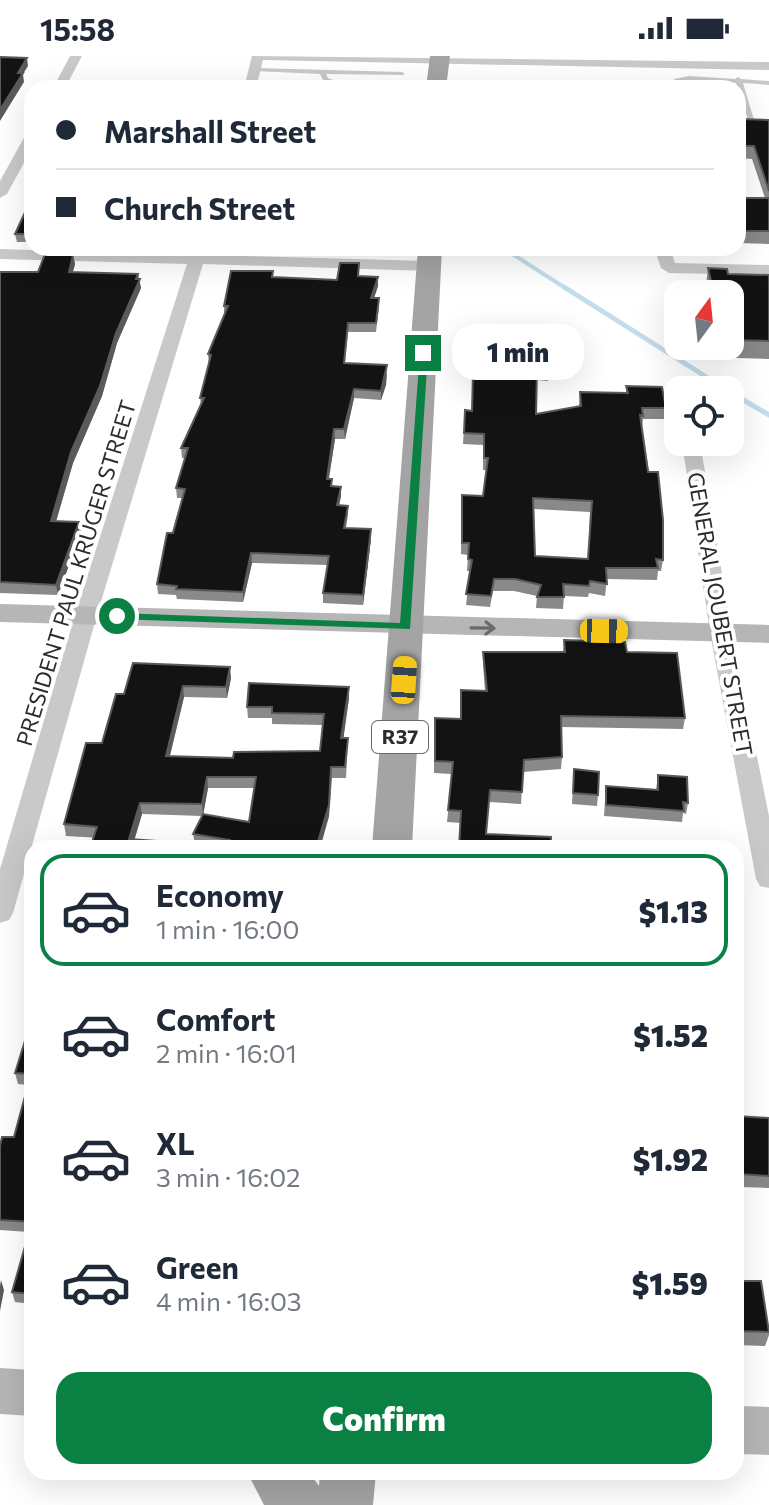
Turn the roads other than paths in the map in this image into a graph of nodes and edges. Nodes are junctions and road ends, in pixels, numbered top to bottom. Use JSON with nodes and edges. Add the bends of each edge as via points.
{"nodes":[{"id":1,"x":76,"y":56,"type":"edge"},
{"id":2,"x":439,"y":58,"type":"edge"},
{"id":3,"x":697,"y":60,"type":"edge"},
{"id":4,"x":257,"y":61,"type":"edge"},
{"id":5,"x":769,"y":66,"type":"edge"},
{"id":6,"x":322,"y":72,"type":"junction"},
{"id":7,"x":402,"y":74,"type":"dead end"},
{"id":8,"x":703,"y":78,"type":"joint"},
{"id":9,"x":738,"y":79,"type":"joint"},
{"id":10,"x":63,"y":80,"type":"edge"},
{"id":11,"x":327,"y":80,"type":"edge"},
{"id":12,"x":437,"y":80,"type":"edge"},
{"id":13,"x":678,"y":80,"type":"edge"},
{"id":14,"x":746,"y":80,"type":"edge"},
{"id":15,"x":746,"y":80,"type":"edge"},
{"id":16,"x":769,"y":83,"type":"edge"},
{"id":17,"x":746,"y":104,"type":"edge"},
{"id":18,"x":746,"y":120,"type":"edge"},
{"id":19,"x":751,"y":120,"type":"junction"},
{"id":20,"x":760,"y":121,"type":"edge"},
{"id":21,"x":24,"y":148,"type":"edge"},
{"id":22,"x":6,"y":174,"type":"edge"},
{"id":23,"x":0,"y":194,"type":"edge"},
{"id":24,"x":0,"y":254,"type":"edge"},
{"id":25,"x":24,"y":254,"type":"edge"},
{"id":26,"x":197,"y":256,"type":"edge"},
{"id":27,"x":353,"y":256,"type":"edge"},
{"id":28,"x":665,"y":256,"type":"edge"},
{"id":29,"x":430,"y":257,"type":"edge"},
{"id":30,"x":769,"y":270,"type":"edge"},
{"id":31,"x":693,"y":456,"type":"edge"},
{"id":32,"x":0,"y":613,"type":"edge"},
{"id":33,"x":86,"y":615,"type":"junction"},
{"id":34,"x":405,"y":627,"type":"junction"},
{"id":35,"x":721,"y":633,"type":"junction"},
{"id":36,"x":769,"y":634,"type":"edge"},
{"id":37,"x":392,"y":840,"type":"edge"},
{"id":38,"x":769,"y":879,"type":"edge"},
{"id":39,"x":0,"y":913,"type":"edge"},
{"id":40,"x":0,"y":1391,"type":"edge"},
{"id":41,"x":24,"y":1392,"type":"edge"},
{"id":42,"x":744,"y":1430,"type":"edge"},
{"id":43,"x":769,"y":1431,"type":"edge"},
{"id":44,"x":281,"y":1480,"type":"edge"},
{"id":45,"x":347,"y":1480,"type":"edge"},
{"id":46,"x":298,"y":1505,"type":"edge"},
{"id":47,"x":345,"y":1505,"type":"edge"}],
"edges":[{"from":1,"to":10,"type":"street"},
{"from":2,"to":3,"type":"street","via":[[629,70]]},
{"from":2,"to":4,"type":"street"},
{"from":2,"to":12,"type":"main road"},
{"from":3,"to":5,"type":"street"},
{"from":4,"to":6,"type":"lane"},
{"from":6,"to":7,"type":"lane"},
{"from":6,"to":11,"type":"lane"},
{"from":8,"to":9,"type":"lane"},
{"from":8,"to":13,"type":"lane"},
{"from":9,"to":15,"type":"lane"},
{"from":14,"to":16,"type":"lane"},
{"from":17,"to":19,"type":"lane"},
{"from":18,"to":19,"type":"lane"},
{"from":19,"to":20,"type":"lane"},
{"from":21,"to":22,"type":"street"},
{"from":22,"to":23,"type":"street"},
{"from":24,"to":25,"type":"street"},
{"from":26,"to":33,"type":"street","name":"PRESIDENT PAUL KRUGER STREET"},
{"from":27,"to":29,"type":"street"},
{"from":28,"to":30,"type":"street","via":[[669,268]]},
{"from":29,"to":34,"type":"main road","number":"R37"},
{"from":31,"to":35,"type":"street","name":"GENERAL JOUBERT STREET"},
{"from":32,"to":33,"type":"street"},
{"from":33,"to":34,"type":"street"},
{"from":33,"to":39,"type":"street","name":"PRESIDENT PAUL KRUGER STREET"},
{"from":34,"to":35,"type":"street","one_way":true},
{"from":34,"to":37,"type":"main road","number":"R37"},
{"from":35,"to":36,"type":"street"},
{"from":35,"to":38,"type":"street","name":"GENERAL JOUBERT STREET"},
{"from":40,"to":41,"type":"street"},
{"from":42,"to":43,"type":"street"},
{"from":44,"to":46,"type":"main road"},
{"from":45,"to":47,"type":"main road"}]}
